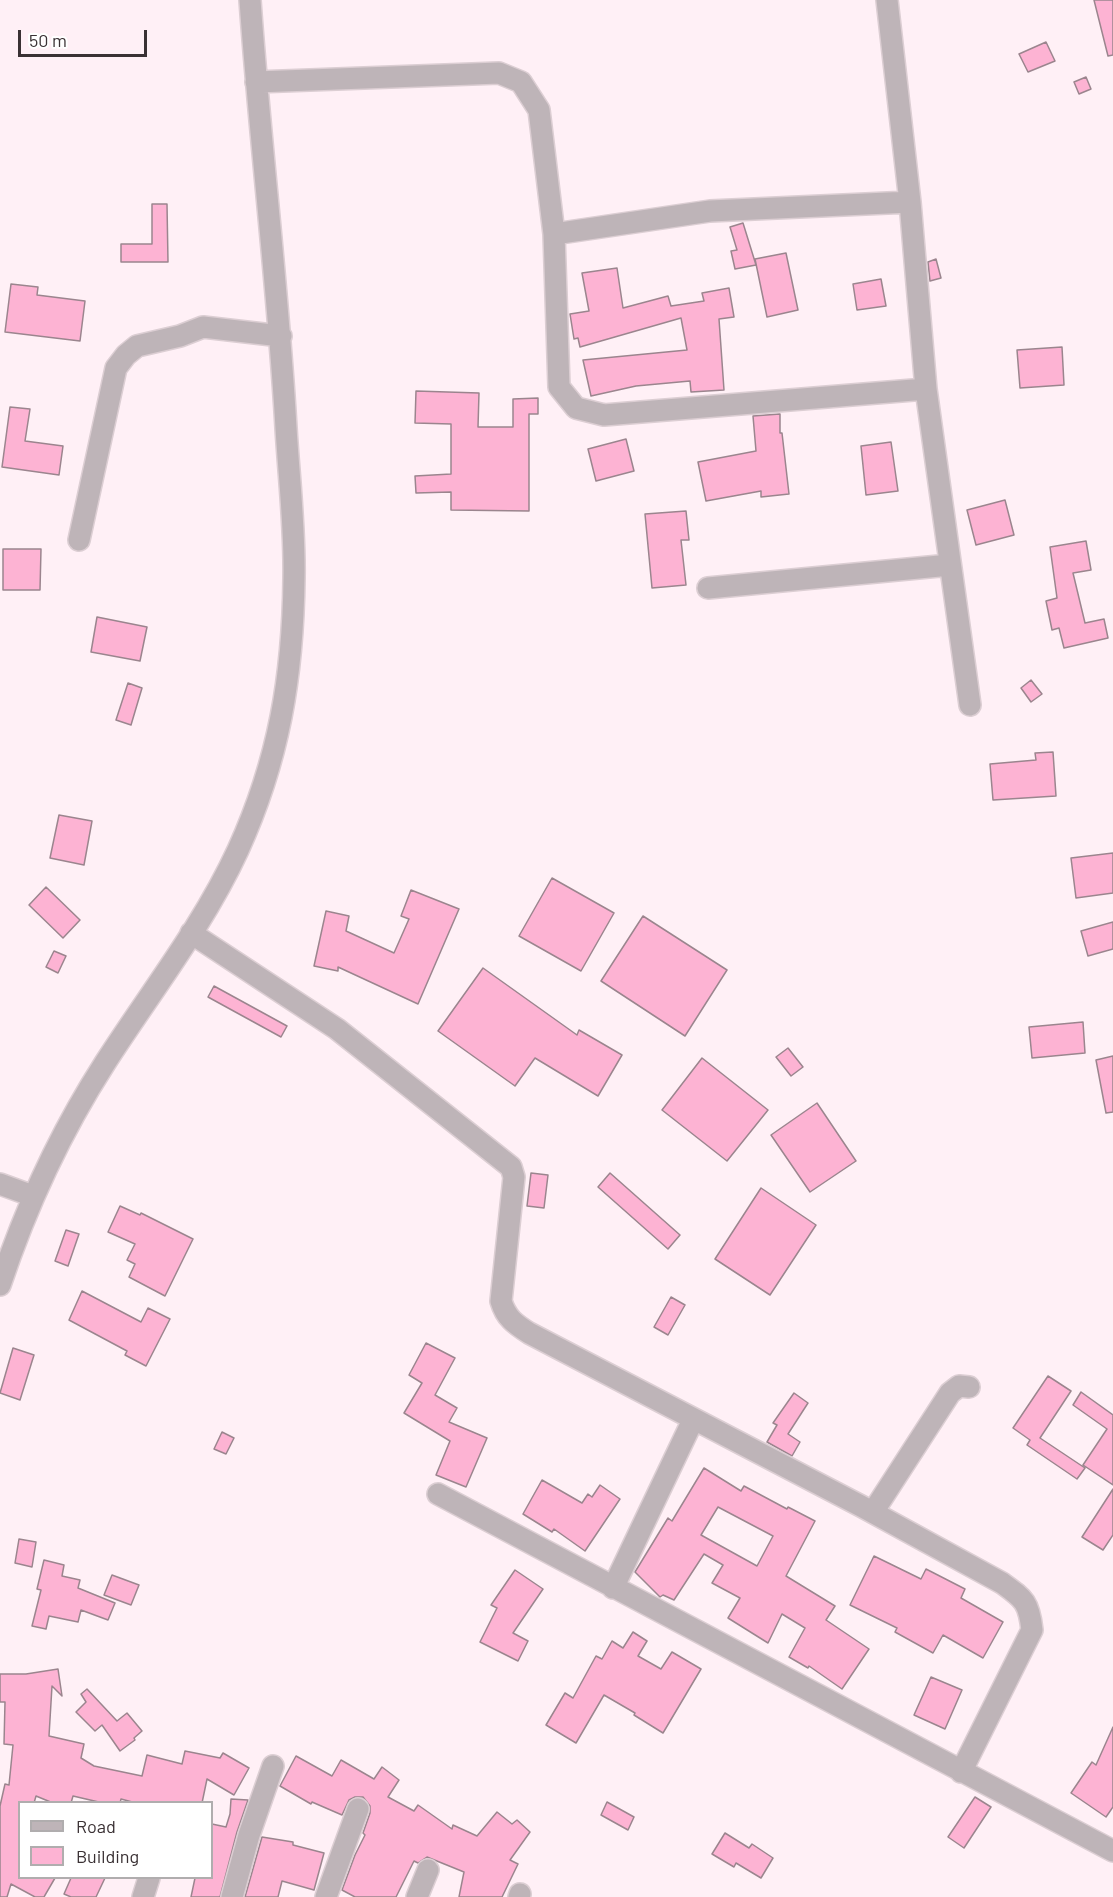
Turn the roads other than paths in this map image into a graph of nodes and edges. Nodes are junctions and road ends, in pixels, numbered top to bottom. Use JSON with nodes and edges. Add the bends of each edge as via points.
{"nodes":[{"id":1,"x":250,"y":0,"type":"edge"},
{"id":2,"x":887,"y":0,"type":"edge"},
{"id":3,"x":256,"y":82,"type":"junction"},
{"id":4,"x":910,"y":202,"type":"junction"},
{"id":5,"x":554,"y":234,"type":"junction"},
{"id":6,"x":281,"y":336,"type":"junction"},
{"id":7,"x":926,"y":389,"type":"junction"},
{"id":8,"x":79,"y":540,"type":"dead end"},
{"id":9,"x":950,"y":566,"type":"junction"},
{"id":10,"x":708,"y":588,"type":"dead end"},
{"id":11,"x":970,"y":705,"type":"dead end"},
{"id":12,"x":191,"y":933,"type":"junction"},
{"id":13,"x":0,"y":1184,"type":"edge"},
{"id":14,"x":33,"y":1196,"type":"junction"},
{"id":15,"x":0,"y":1285,"type":"edge"},
{"id":16,"x":969,"y":1387,"type":"dead end"},
{"id":17,"x":693,"y":1420,"type":"junction"},
{"id":18,"x":438,"y":1494,"type":"dead end"},
{"id":19,"x":873,"y":1512,"type":"junction"},
{"id":20,"x":613,"y":1588,"type":"junction"},
{"id":21,"x":273,"y":1766,"type":"dead end"},
{"id":22,"x":961,"y":1772,"type":"junction"},
{"id":23,"x":358,"y":1809,"type":"dead end"},
{"id":24,"x":1113,"y":1851,"type":"edge"},
{"id":25,"x":428,"y":1870,"type":"dead end"},
{"id":26,"x":149,"y":1879,"type":"edge"},
{"id":27,"x":143,"y":1897,"type":"edge"},
{"id":28,"x":232,"y":1897,"type":"edge"},
{"id":29,"x":326,"y":1897,"type":"edge"},
{"id":30,"x":417,"y":1897,"type":"edge"}],
"edges":[{"from":1,"to":3,"type":"street"},
{"from":2,"to":4,"type":"street"},
{"from":3,"to":5,"type":"street","via":[[499,73],[521,82],[539,110]]},
{"from":3,"to":6,"type":"street"},
{"from":4,"to":5,"type":"street","via":[[710,211]]},
{"from":4,"to":7,"type":"street"},
{"from":5,"to":7,"type":"street","via":[[559,387],[576,408],[604,415]]},
{"from":6,"to":8,"type":"street","via":[[203,327],[137,346],[126,355],[116,368]]},
{"from":6,"to":12,"type":"street","via":[[294,575],[292,641],[280,729],[266,782],[237,852]]},
{"from":7,"to":9,"type":"street"},
{"from":9,"to":10,"type":"street"},
{"from":9,"to":11,"type":"street"},
{"from":12,"to":14,"type":"street","via":[[64,1130]]},
{"from":12,"to":17,"type":"street","via":[[337,1029],[511,1167],[514,1177],[501,1301],[510,1321]]},
{"from":13,"to":14,"type":"street"},
{"from":14,"to":15,"type":"street"},
{"from":16,"to":19,"type":"street","via":[[959,1386],[950,1393]]},
{"from":17,"to":19,"type":"street"},
{"from":17,"to":20,"type":"street"},
{"from":18,"to":20,"type":"street"},
{"from":19,"to":22,"type":"street","via":[[1002,1583],[1021,1597],[1030,1611],[1032,1630]]},
{"from":20,"to":22,"type":"street"},
{"from":21,"to":28,"type":"street"},
{"from":22,"to":24,"type":"street"},
{"from":23,"to":29,"type":"street"},
{"from":25,"to":30,"type":"street"},
{"from":26,"to":27,"type":"street"}]}
